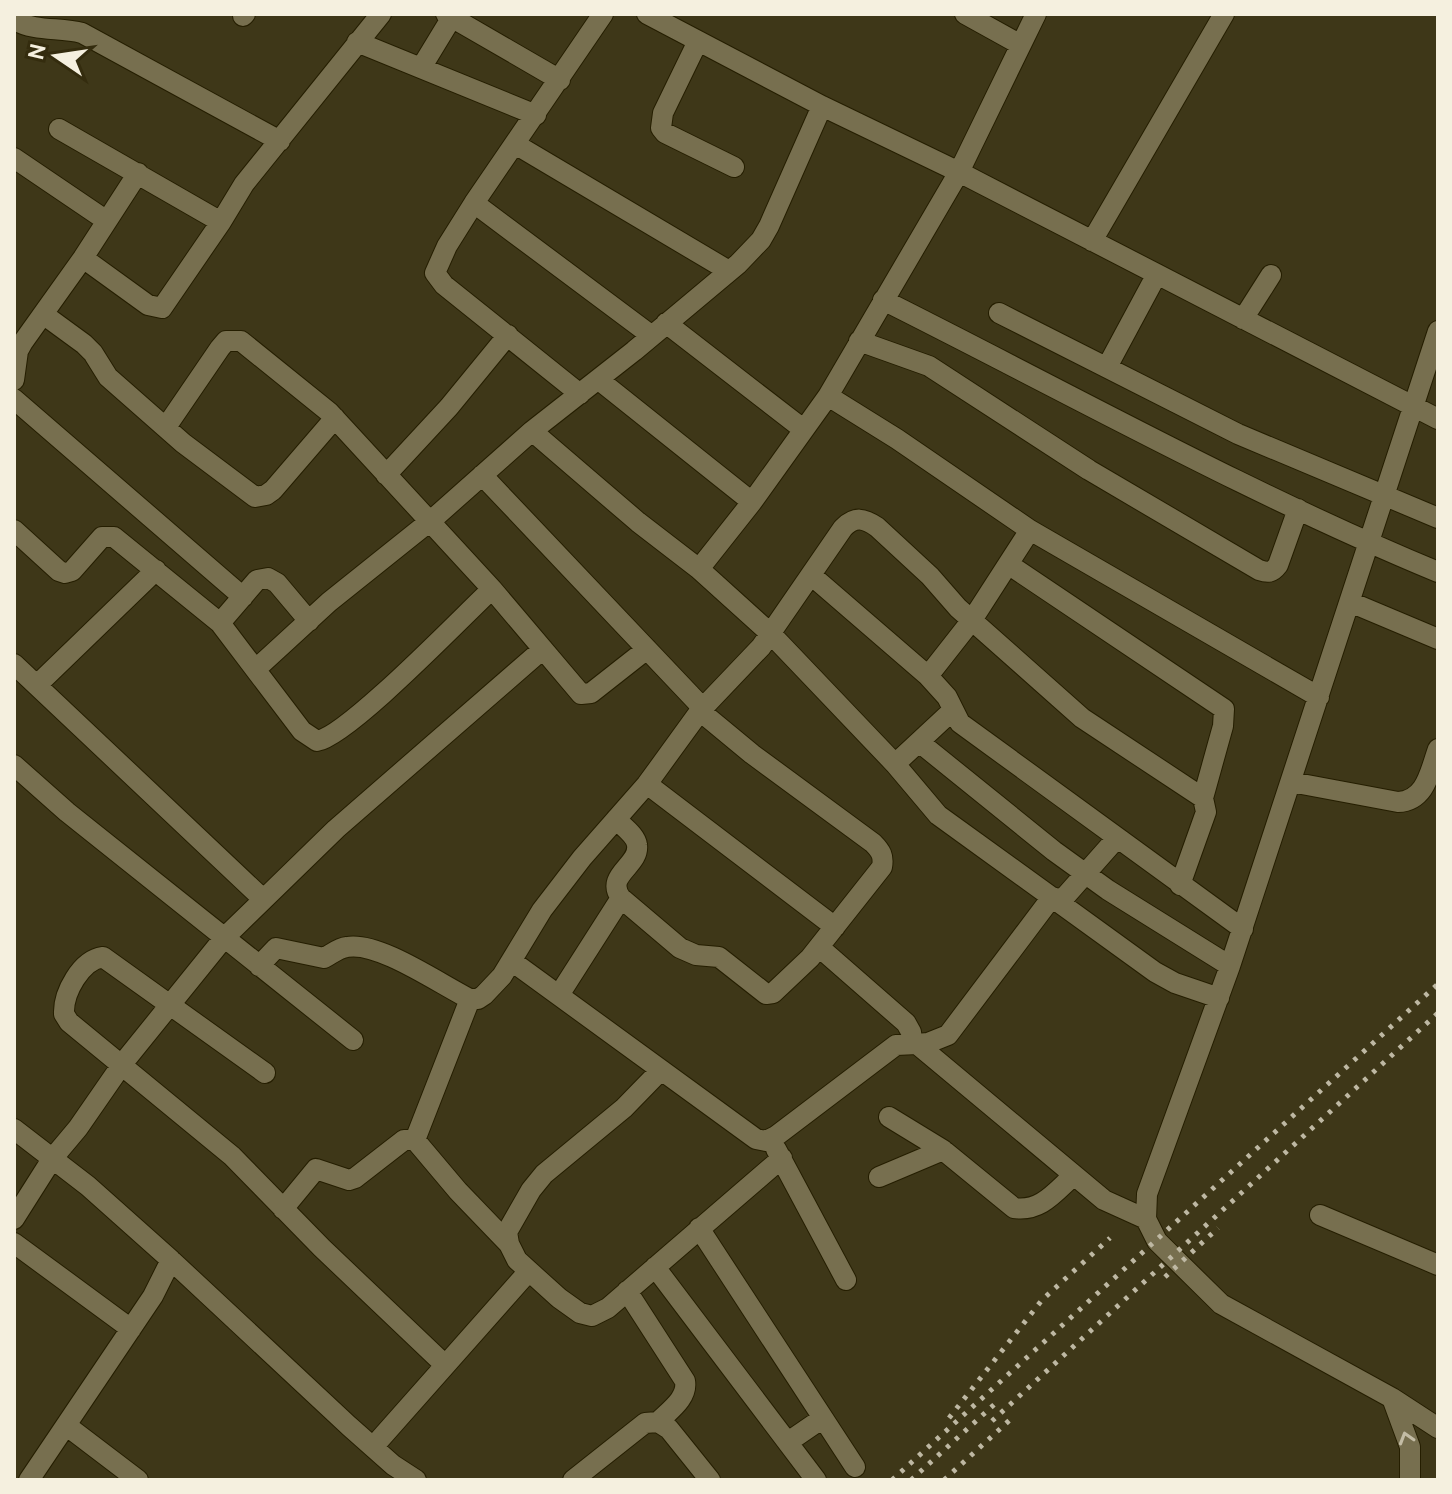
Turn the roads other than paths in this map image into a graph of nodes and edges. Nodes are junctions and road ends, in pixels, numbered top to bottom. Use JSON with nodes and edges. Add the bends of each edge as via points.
{"nodes":[{"id":1,"x":381,"y":14,"type":"edge"},
{"id":2,"x":603,"y":14,"type":"edge"},
{"id":3,"x":647,"y":14,"type":"edge"},
{"id":4,"x":965,"y":14,"type":"edge"},
{"id":5,"x":1036,"y":14,"type":"edge"},
{"id":6,"x":1224,"y":14,"type":"edge"},
{"id":7,"x":449,"y":16,"type":"edge"},
{"id":8,"x":14,"y":20,"type":"edge"},
{"id":9,"x":698,"y":41,"type":"junction"},
{"id":10,"x":357,"y":42,"type":"junction"},
{"id":11,"x":1021,"y":45,"type":"junction"},
{"id":12,"x":421,"y":68,"type":"junction"},
{"id":13,"x":560,"y":80,"type":"junction"},
{"id":14,"x":822,"y":106,"type":"junction"},
{"id":15,"x":536,"y":115,"type":"junction"},
{"id":16,"x":59,"y":129,"type":"dead end"},
{"id":17,"x":280,"y":141,"type":"junction"},
{"id":18,"x":515,"y":144,"type":"junction"},
{"id":19,"x":14,"y":158,"type":"edge"},
{"id":20,"x":734,"y":167,"type":"dead end"},
{"id":21,"x":959,"y":172,"type":"junction"},
{"id":22,"x":138,"y":173,"type":"junction"},
{"id":23,"x":474,"y":203,"type":"junction"},
{"id":24,"x":107,"y":221,"type":"junction"},
{"id":25,"x":221,"y":222,"type":"junction"},
{"id":26,"x":1092,"y":241,"type":"junction"},
{"id":27,"x":83,"y":258,"type":"junction"},
{"id":28,"x":729,"y":271,"type":"junction"},
{"id":29,"x":1157,"y":274,"type":"junction"},
{"id":30,"x":1271,"y":275,"type":"dead end"},
{"id":31,"x":883,"y":300,"type":"junction"},
{"id":32,"x":999,"y":313,"type":"dead end"},
{"id":33,"x":43,"y":314,"type":"junction"},
{"id":34,"x":1243,"y":319,"type":"junction"},
{"id":35,"x":659,"y":329,"type":"junction"},
{"id":36,"x":1438,"y":331,"type":"edge"},
{"id":37,"x":508,"y":335,"type":"junction"},
{"id":38,"x":859,"y":341,"type":"junction"},
{"id":39,"x":16,"y":358,"type":"edge"},
{"id":40,"x":1107,"y":367,"type":"junction"},
{"id":41,"x":14,"y":380,"type":"edge"},
{"id":42,"x":599,"y":380,"type":"junction"},
{"id":43,"x":580,"y":394,"type":"junction"},
{"id":44,"x":828,"y":396,"type":"junction"},
{"id":45,"x":14,"y":399,"type":"edge"},
{"id":46,"x":1415,"y":408,"type":"junction"},
{"id":47,"x":335,"y":418,"type":"junction"},
{"id":48,"x":1438,"y":419,"type":"edge"},
{"id":49,"x":166,"y":427,"type":"junction"},
{"id":50,"x":803,"y":429,"type":"junction"},
{"id":51,"x":532,"y":431,"type":"junction"},
{"id":52,"x":386,"y":475,"type":"junction"},
{"id":53,"x":482,"y":475,"type":"junction"},
{"id":54,"x":1386,"y":494,"type":"junction"},
{"id":55,"x":752,"y":502,"type":"junction"},
{"id":56,"x":1298,"y":509,"type":"junction"},
{"id":57,"x":1438,"y":518,"type":"edge"},
{"id":58,"x":429,"y":521,"type":"junction"},
{"id":59,"x":14,"y":530,"type":"edge"},
{"id":60,"x":1030,"y":530,"type":"junction"},
{"id":61,"x":1370,"y":544,"type":"junction"},
{"id":62,"x":1008,"y":564,"type":"junction"},
{"id":63,"x":699,"y":569,"type":"junction"},
{"id":64,"x":156,"y":570,"type":"junction"},
{"id":65,"x":1438,"y":572,"type":"edge"},
{"id":66,"x":811,"y":575,"type":"junction"},
{"id":67,"x":492,"y":589,"type":"junction"},
{"id":68,"x":243,"y":597,"type":"junction"},
{"id":69,"x":1350,"y":602,"type":"junction"},
{"id":70,"x":972,"y":620,"type":"junction"},
{"id":71,"x":309,"y":621,"type":"junction"},
{"id":72,"x":220,"y":623,"type":"junction"},
{"id":73,"x":771,"y":634,"type":"junction"},
{"id":74,"x":1438,"y":639,"type":"edge"},
{"id":75,"x":543,"y":649,"type":"junction"},
{"id":76,"x":647,"y":649,"type":"junction"},
{"id":77,"x":14,"y":664,"type":"edge"},
{"id":78,"x":256,"y":669,"type":"junction"},
{"id":79,"x":928,"y":676,"type":"junction"},
{"id":80,"x":37,"y":685,"type":"junction"},
{"id":81,"x":1319,"y":697,"type":"junction"},
{"id":82,"x":700,"y":711,"type":"junction"},
{"id":83,"x":952,"y":711,"type":"junction"},
{"id":84,"x":919,"y":742,"type":"junction"},
{"id":85,"x":1438,"y":749,"type":"edge"},
{"id":86,"x":895,"y":764,"type":"junction"},
{"id":87,"x":14,"y":765,"type":"edge"},
{"id":88,"x":1291,"y":782,"type":"junction"},
{"id":89,"x":647,"y":784,"type":"junction"},
{"id":90,"x":1203,"y":798,"type":"junction"},
{"id":91,"x":616,"y":819,"type":"junction"},
{"id":92,"x":1116,"y":839,"type":"junction"},
{"id":93,"x":1086,"y":872,"type":"junction"},
{"id":94,"x":1180,"y":885,"type":"junction"},
{"id":95,"x":1052,"y":897,"type":"junction"},
{"id":96,"x":621,"y":898,"type":"junction"},
{"id":97,"x":263,"y":899,"type":"junction"},
{"id":98,"x":835,"y":927,"type":"junction"},
{"id":99,"x":1243,"y":929,"type":"junction"},
{"id":100,"x":224,"y":938,"type":"junction"},
{"id":101,"x":819,"y":947,"type":"junction"},
{"id":102,"x":513,"y":962,"type":"junction"},
{"id":103,"x":259,"y":966,"type":"junction"},
{"id":104,"x":1230,"y":966,"type":"junction"},
{"id":105,"x":559,"y":995,"type":"junction"},
{"id":106,"x":1219,"y":998,"type":"junction"},
{"id":107,"x":470,"y":999,"type":"junction"},
{"id":108,"x":168,"y":1006,"type":"junction"},
{"id":109,"x":353,"y":1040,"type":"dead end"},
{"id":110,"x":914,"y":1043,"type":"junction"},
{"id":111,"x":123,"y":1063,"type":"junction"},
{"id":112,"x":660,"y":1071,"type":"junction"},
{"id":113,"x":265,"y":1073,"type":"dead end"},
{"id":114,"x":889,"y":1117,"type":"dead end"},
{"id":115,"x":17,"y":1137,"type":"edge"},
{"id":116,"x":415,"y":1140,"type":"junction"},
{"id":117,"x":766,"y":1141,"type":"junction"},
{"id":118,"x":943,"y":1150,"type":"junction"},
{"id":119,"x":782,"y":1158,"type":"junction"},
{"id":120,"x":52,"y":1159,"type":"junction"},
{"id":121,"x":1074,"y":1175,"type":"junction"},
{"id":122,"x":879,"y":1177,"type":"dead end"},
{"id":123,"x":283,"y":1209,"type":"junction"},
{"id":124,"x":1320,"y":1215,"type":"dead end"},
{"id":125,"x":14,"y":1219,"type":"edge"},
{"id":126,"x":1146,"y":1219,"type":"junction"},
{"id":127,"x":699,"y":1228,"type":"junction"},
{"id":128,"x":14,"y":1243,"type":"edge"},
{"id":129,"x":509,"y":1244,"type":"junction"},
{"id":130,"x":171,"y":1260,"type":"junction"},
{"id":131,"x":1438,"y":1265,"type":"edge"},
{"id":132,"x":655,"y":1267,"type":"junction"},
{"id":133,"x":528,"y":1272,"type":"junction"},
{"id":134,"x":846,"y":1280,"type":"dead end"},
{"id":135,"x":627,"y":1291,"type":"junction"},
{"id":136,"x":131,"y":1329,"type":"junction"},
{"id":137,"x":445,"y":1365,"type":"junction"},
{"id":138,"x":1392,"y":1398,"type":"junction"},
{"id":139,"x":823,"y":1418,"type":"junction"},
{"id":140,"x":658,"y":1422,"type":"junction"},
{"id":141,"x":67,"y":1426,"type":"junction"},
{"id":142,"x":1438,"y":1428,"type":"edge"},
{"id":143,"x":788,"y":1442,"type":"junction"},
{"id":144,"x":373,"y":1447,"type":"junction"},
{"id":145,"x":855,"y":1467,"type":"dead end"},
{"id":146,"x":584,"y":1477,"type":"edge"},
{"id":147,"x":29,"y":1480,"type":"edge"},
{"id":148,"x":138,"y":1480,"type":"edge"},
{"id":149,"x":416,"y":1480,"type":"edge"},
{"id":150,"x":710,"y":1480,"type":"edge"},
{"id":151,"x":816,"y":1480,"type":"edge"},
{"id":152,"x":1410,"y":1480,"type":"edge"}],
"edges":[{"from":1,"to":10,"type":"street"},
{"from":2,"to":13,"type":"street"},
{"from":3,"to":9,"type":"street"},
{"from":4,"to":11,"type":"street"},
{"from":5,"to":11,"type":"street"},
{"from":6,"to":26,"type":"street"},
{"from":7,"to":12,"type":"street"},
{"from":7,"to":13,"type":"street"},
{"from":8,"to":17,"type":"street","via":[[38,29],[82,33]]},
{"from":9,"to":14,"type":"street"},
{"from":9,"to":20,"type":"street","via":[[663,113],[661,128]]},
{"from":10,"to":12,"type":"street"},
{"from":10,"to":17,"type":"street"},
{"from":11,"to":21,"type":"street"},
{"from":12,"to":15,"type":"street"},
{"from":13,"to":15,"type":"street"},
{"from":14,"to":21,"type":"street"},
{"from":14,"to":28,"type":"street","via":[[769,226]]},
{"from":15,"to":18,"type":"street"},
{"from":16,"to":22,"type":"street"},
{"from":17,"to":25,"type":"street"},
{"from":18,"to":23,"type":"street"},
{"from":18,"to":28,"type":"street"},
{"from":19,"to":24,"type":"street"},
{"from":21,"to":26,"type":"street"},
{"from":21,"to":31,"type":"street"},
{"from":22,"to":24,"type":"street"},
{"from":22,"to":25,"type":"street"},
{"from":23,"to":35,"type":"street"},
{"from":23,"to":37,"type":"street","via":[[435,273]]},
{"from":24,"to":27,"type":"street"},
{"from":25,"to":27,"type":"street","via":[[162,308],[148,305]]},
{"from":26,"to":29,"type":"street"},
{"from":27,"to":33,"type":"street"},
{"from":28,"to":35,"type":"street"},
{"from":29,"to":34,"type":"street"},
{"from":29,"to":40,"type":"street"},
{"from":30,"to":34,"type":"street"},
{"from":31,"to":38,"type":"street"},
{"from":31,"to":56,"type":"street"},
{"from":32,"to":40,"type":"street"},
{"from":33,"to":39,"type":"street"},
{"from":33,"to":49,"type":"street","via":[[84,344],[108,377]]},
{"from":34,"to":46,"type":"street"},
{"from":35,"to":42,"type":"street"},
{"from":35,"to":50,"type":"street"},
{"from":36,"to":46,"type":"street"},
{"from":37,"to":43,"type":"street"},
{"from":37,"to":52,"type":"street"},
{"from":38,"to":44,"type":"street"},
{"from":38,"to":56,"type":"street","via":[[929,366],[1089,470],[1259,570],[1268,573],[1278,565]]},
{"from":39,"to":41,"type":"street"},
{"from":40,"to":54,"type":"street","via":[[1238,434]]},
{"from":42,"to":43,"type":"street"},
{"from":42,"to":55,"type":"street"},
{"from":43,"to":51,"type":"street"},
{"from":44,"to":50,"type":"street"},
{"from":44,"to":60,"type":"street"},
{"from":45,"to":68,"type":"street"},
{"from":46,"to":48,"type":"street"},
{"from":46,"to":54,"type":"street"},
{"from":47,"to":49,"type":"street","via":[[273,490],[255,497]]},
{"from":47,"to":49,"type":"street","via":[[233,339],[220,348]]},
{"from":47,"to":52,"type":"street"},
{"from":50,"to":55,"type":"street"},
{"from":51,"to":53,"type":"street"},
{"from":51,"to":63,"type":"street"},
{"from":52,"to":58,"type":"street"},
{"from":53,"to":58,"type":"street"},
{"from":53,"to":76,"type":"street"},
{"from":54,"to":57,"type":"street"},
{"from":54,"to":61,"type":"street"},
{"from":55,"to":63,"type":"street"},
{"from":56,"to":61,"type":"street"},
{"from":58,"to":67,"type":"street"},
{"from":58,"to":71,"type":"street"},
{"from":59,"to":64,"type":"street","via":[[65,573],[107,536]]},
{"from":60,"to":62,"type":"street"},
{"from":60,"to":81,"type":"street"},
{"from":61,"to":65,"type":"street"},
{"from":61,"to":69,"type":"street"},
{"from":62,"to":70,"type":"street"},
{"from":62,"to":90,"type":"street","via":[[1224,709]]},
{"from":63,"to":73,"type":"street"},
{"from":64,"to":72,"type":"street"},
{"from":64,"to":80,"type":"street"},
{"from":66,"to":70,"type":"street","via":[[849,521],[868,520]]},
{"from":66,"to":73,"type":"street"},
{"from":66,"to":79,"type":"street"},
{"from":67,"to":75,"type":"street"},
{"from":67,"to":78,"type":"street","via":[[360,714],[325,739],[317,741],[302,731]]},
{"from":68,"to":71,"type":"street","via":[[257,580],[268,578]]},
{"from":68,"to":72,"type":"street"},
{"from":69,"to":74,"type":"street"},
{"from":69,"to":81,"type":"street"},
{"from":70,"to":79,"type":"street"},
{"from":70,"to":90,"type":"street","via":[[1082,718]]},
{"from":71,"to":78,"type":"street"},
{"from":72,"to":78,"type":"street"},
{"from":73,"to":82,"type":"street"},
{"from":73,"to":86,"type":"street"},
{"from":75,"to":76,"type":"street","via":[[587,695]]},
{"from":75,"to":97,"type":"street"},
{"from":76,"to":82,"type":"street"},
{"from":77,"to":80,"type":"street"},
{"from":79,"to":83,"type":"street"},
{"from":80,"to":97,"type":"street"},
{"from":81,"to":88,"type":"street"},
{"from":82,"to":89,"type":"street"},
{"from":82,"to":98,"type":"street","via":[[882,853],[882,867]]},
{"from":83,"to":84,"type":"street"},
{"from":83,"to":92,"type":"street","via":[[960,723]]},
{"from":84,"to":86,"type":"street"},
{"from":84,"to":93,"type":"street"},
{"from":85,"to":88,"type":"street","via":[[1420,794],[1409,801]]},
{"from":86,"to":95,"type":"street","via":[[938,815]]},
{"from":87,"to":100,"type":"street"},
{"from":88,"to":99,"type":"street"},
{"from":89,"to":91,"type":"street"},
{"from":89,"to":98,"type":"street"},
{"from":90,"to":94,"type":"street","via":[[1206,812]]},
{"from":91,"to":96,"type":"street","via":[[637,845],[616,884]]},
{"from":91,"to":102,"type":"street","via":[[542,910]]},
{"from":92,"to":93,"type":"street"},
{"from":92,"to":94,"type":"street"},
{"from":93,"to":95,"type":"street","via":[[1062,900]]},
{"from":93,"to":104,"type":"street"},
{"from":94,"to":99,"type":"street"},
{"from":95,"to":106,"type":"street","via":[[1155,972]]},
{"from":95,"to":110,"type":"street","via":[[948,1035]]},
{"from":96,"to":101,"type":"street","via":[[680,948],[719,957],[766,994]]},
{"from":96,"to":105,"type":"street"},
{"from":97,"to":100,"type":"street"},
{"from":98,"to":101,"type":"street"},
{"from":99,"to":104,"type":"street"},
{"from":100,"to":103,"type":"street"},
{"from":100,"to":108,"type":"street"},
{"from":101,"to":110,"type":"street","via":[[906,1023]]},
{"from":102,"to":105,"type":"street"},
{"from":102,"to":107,"type":"street","via":[[484,995]]},
{"from":103,"to":107,"type":"street","via":[[276,948],[324,958],[356,946],[420,969]]},
{"from":103,"to":109,"type":"street"},
{"from":104,"to":106,"type":"street"},
{"from":105,"to":112,"type":"street"},
{"from":106,"to":126,"type":"street","via":[[1147,1194]]},
{"from":107,"to":116,"type":"street"},
{"from":108,"to":111,"type":"street"},
{"from":108,"to":111,"type":"street","via":[[103,957],[87,965],[67,994],[64,1014]]},
{"from":108,"to":113,"type":"street"},
{"from":110,"to":117,"type":"street","via":[[896,1045]]},
{"from":110,"to":121,"type":"street"},
{"from":111,"to":120,"type":"street"},
{"from":111,"to":123,"type":"street","via":[[232,1156]]},
{"from":112,"to":117,"type":"street"},
{"from":112,"to":129,"type":"street","via":[[544,1174],[514,1217],[507,1232]]},
{"from":114,"to":118,"type":"street"},
{"from":115,"to":120,"type":"street"},
{"from":116,"to":123,"type":"street","via":[[404,1140],[349,1180],[316,1169]]},
{"from":116,"to":129,"type":"street"},
{"from":117,"to":119,"type":"street"},
{"from":118,"to":121,"type":"street","via":[[1014,1208],[1039,1206]]},
{"from":118,"to":122,"type":"street"},
{"from":119,"to":127,"type":"street"},
{"from":119,"to":134,"type":"street"},
{"from":120,"to":125,"type":"street"},
{"from":120,"to":130,"type":"street"},
{"from":121,"to":126,"type":"street","via":[[1104,1200]]},
{"from":123,"to":137,"type":"street"},
{"from":124,"to":131,"type":"street"},
{"from":126,"to":138,"type":"street","via":[[1157,1241],[1221,1304]]},
{"from":127,"to":132,"type":"street"},
{"from":127,"to":139,"type":"street"},
{"from":128,"to":136,"type":"street"},
{"from":129,"to":133,"type":"street"},
{"from":130,"to":136,"type":"street"},
{"from":130,"to":144,"type":"street"},
{"from":132,"to":135,"type":"street"},
{"from":132,"to":143,"type":"street"},
{"from":133,"to":135,"type":"street","via":[[580,1313],[592,1316]]},
{"from":133,"to":137,"type":"street"},
{"from":135,"to":140,"type":"street","via":[[687,1389]]},
{"from":136,"to":141,"type":"street"},
{"from":137,"to":144,"type":"street"},
{"from":138,"to":142,"type":"street"},
{"from":152,"to":138,"type":"street","one_way":true,"via":[[1410,1447]]},
{"from":139,"to":143,"type":"street"},
{"from":139,"to":145,"type":"street"},
{"from":140,"to":146,"type":"street","via":[[645,1423]]},
{"from":140,"to":150,"type":"street"},
{"from":141,"to":147,"type":"street"},
{"from":141,"to":148,"type":"street"},
{"from":143,"to":151,"type":"street"},
{"from":144,"to":149,"type":"street"}]}
